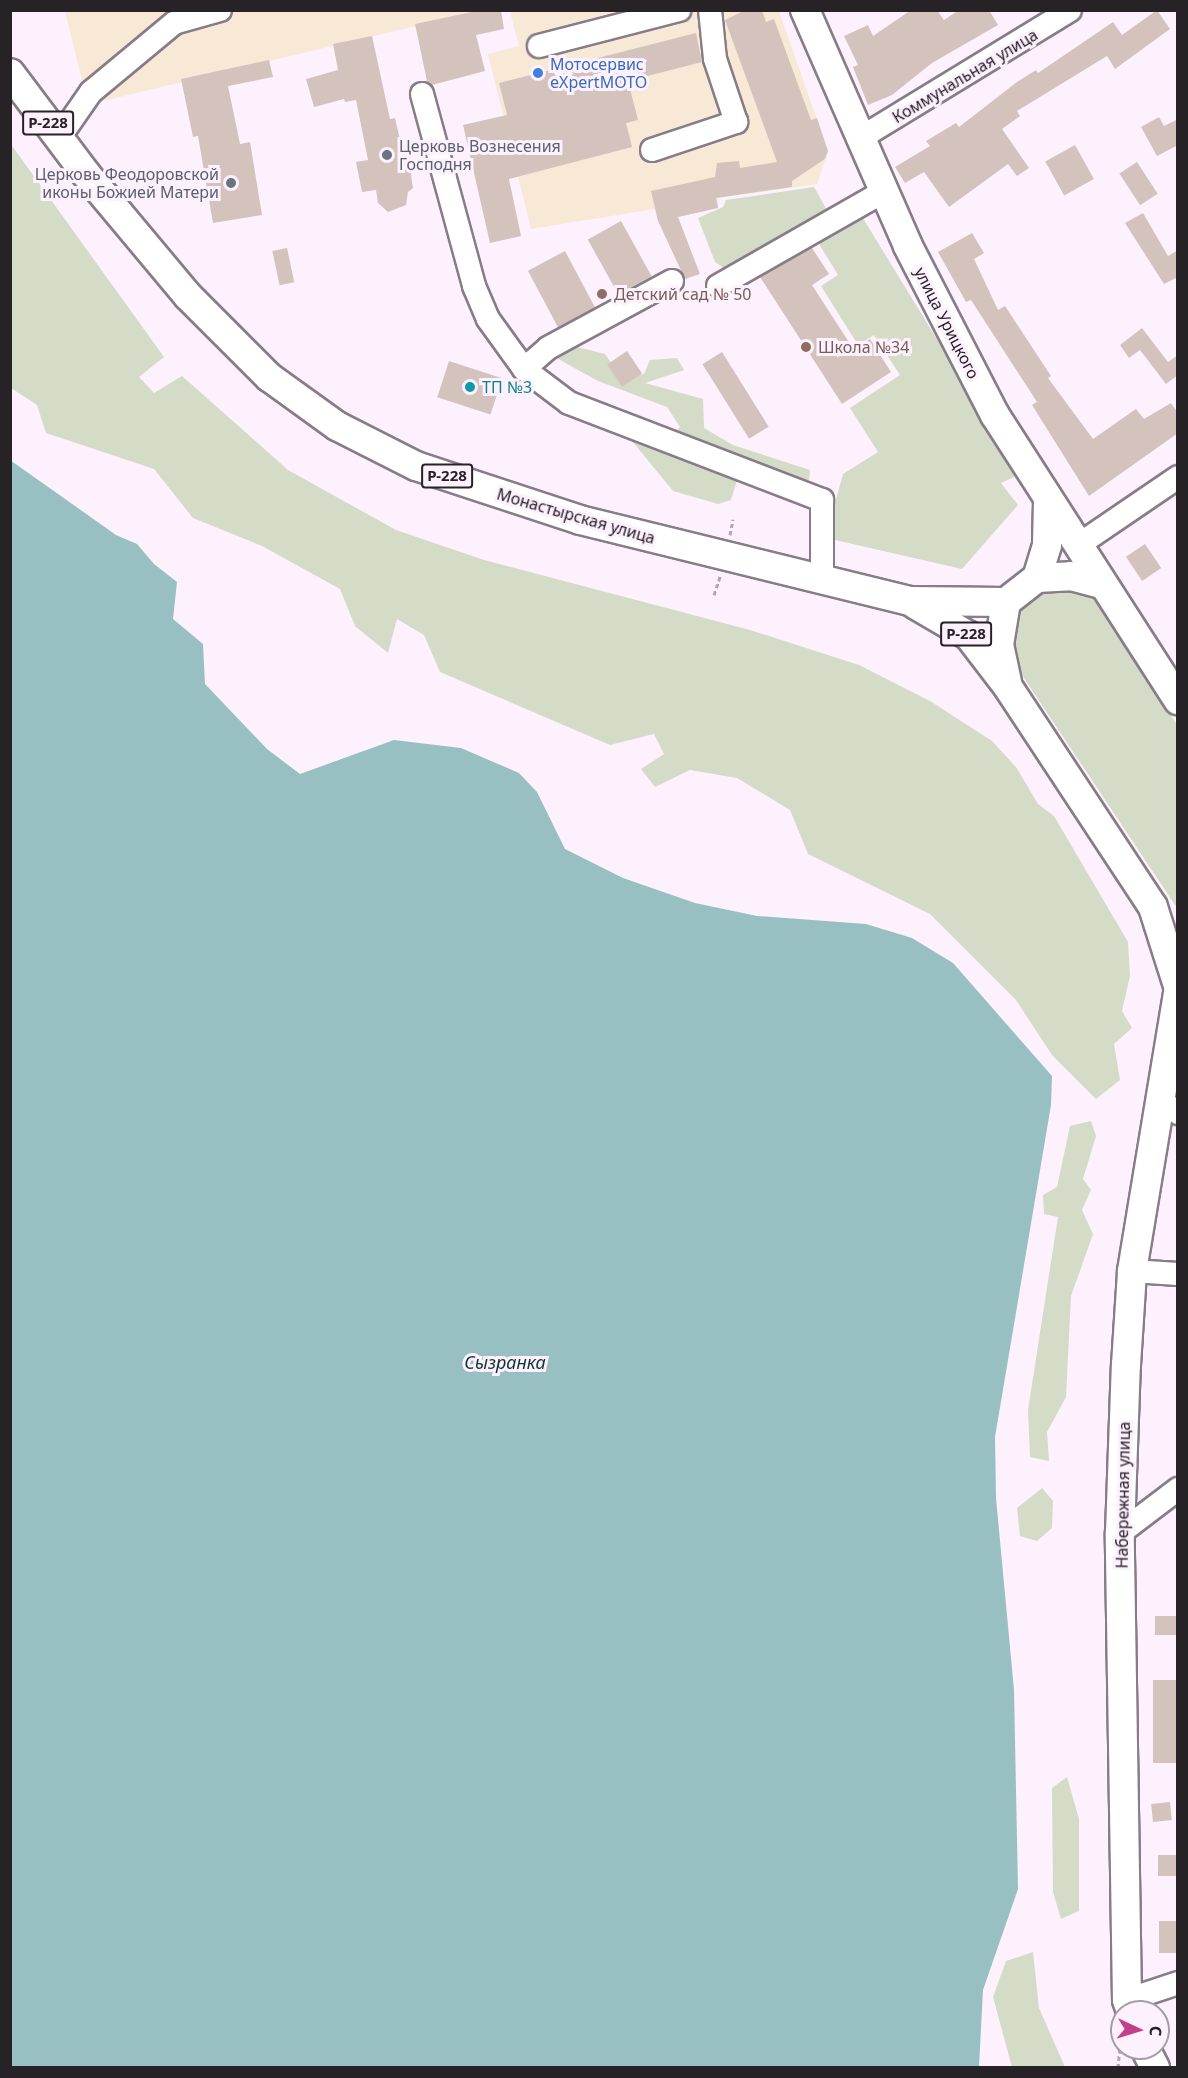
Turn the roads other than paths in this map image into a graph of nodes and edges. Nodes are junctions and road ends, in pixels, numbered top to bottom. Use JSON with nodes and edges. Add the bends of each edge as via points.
{"nodes":[{"id":1,"x":220,"y":10,"type":"edge"},
{"id":2,"x":679,"y":10,"type":"edge"},
{"id":3,"x":710,"y":10,"type":"edge"},
{"id":4,"x":805,"y":10,"type":"edge"},
{"id":5,"x":1070,"y":10,"type":"edge"},
{"id":6,"x":539,"y":46,"type":"dead end"},
{"id":7,"x":10,"y":73,"type":"edge"},
{"id":8,"x":422,"y":94,"type":"dead end"},
{"id":9,"x":60,"y":138,"type":"junction"},
{"id":10,"x":859,"y":139,"type":"junction"},
{"id":11,"x":652,"y":150,"type":"dead end"},
{"id":12,"x":883,"y":192,"type":"junction"},
{"id":13,"x":672,"y":281,"type":"dead end"},
{"id":14,"x":718,"y":286,"type":"dead end"},
{"id":15,"x":524,"y":369,"type":"junction"},
{"id":16,"x":1178,"y":477,"type":"edge"},
{"id":17,"x":1048,"y":500,"type":"junction"},
{"id":18,"x":1077,"y":546,"type":"junction"},
{"id":19,"x":1037,"y":578,"type":"junction"},
{"id":20,"x":822,"y":580,"type":"junction"},
{"id":21,"x":1100,"y":584,"type":"junction"},
{"id":22,"x":909,"y":601,"type":"junction"},
{"id":23,"x":1006,"y":602,"type":"junction"},
{"id":24,"x":1008,"y":687,"type":"junction"},
{"id":25,"x":1178,"y":700,"type":"edge"},
{"id":26,"x":1165,"y":914,"type":"edge"},
{"id":27,"x":1178,"y":986,"type":"edge"},
{"id":28,"x":1178,"y":993,"type":"edge"},
{"id":29,"x":1168,"y":1106,"type":"edge"},
{"id":30,"x":1132,"y":1271,"type":"junction"},
{"id":31,"x":1178,"y":1274,"type":"edge"},
{"id":32,"x":1178,"y":1489,"type":"edge"},
{"id":33,"x":1120,"y":1533,"type":"junction"},
{"id":34,"x":1178,"y":1983,"type":"edge"},
{"id":35,"x":1129,"y":2000,"type":"edge"},
{"id":36,"x":1142,"y":2000,"type":"edge"}],
"edges":[{"from":1,"to":9,"type":"street","via":[[174,23],[91,92]]},
{"from":2,"to":6,"type":"street"},
{"from":3,"to":11,"type":"street","via":[[715,59],[736,122]]},
{"from":4,"to":10,"type":"main road","name":"улица Урицкого"},
{"from":5,"to":10,"type":"street","name":"Коммунальная улица"},
{"from":7,"to":9,"type":"main road","name":"Монастырская улица","number":"Р-228"},
{"from":8,"to":15,"type":"street","via":[[474,286],[488,319]]},
{"from":9,"to":20,"type":"main road","name":"Монастырская улица","number":"Р-228","via":[[188,296],[269,377],[337,426],[416,466],[580,520]]},
{"from":10,"to":12,"type":"main road","name":"улица Урицкого"},
{"from":12,"to":14,"type":"street"},
{"from":12,"to":17,"type":"main road","name":"улица Урицкого","via":[[979,387]]},
{"from":13,"to":15,"type":"street","via":[[548,348]]},
{"from":15,"to":20,"type":"street","via":[[569,403],[822,500]]},
{"from":16,"to":18,"type":"street"},
{"from":17,"to":18,"type":"main road","name":"улица Урицкого"},
{"from":17,"to":19,"type":"main road","via":[[1047,545]]},
{"from":18,"to":21,"type":"main road","name":"улица Урицкого"},
{"from":19,"to":21,"type":"main road","via":[[1071,576]]},
{"from":19,"to":23,"type":"main road"},
{"from":20,"to":22,"type":"main road","name":"Монастырская улица","number":"Р-228"},
{"from":21,"to":25,"type":"main road"},
{"from":22,"to":23,"type":"main road"},
{"from":22,"to":24,"type":"main road","number":"Р-228","via":[[969,636]]},
{"from":23,"to":24,"type":"main road","via":[[999,645]]},
{"from":24,"to":26,"type":"main road"},
{"from":26,"to":27,"type":"main road"},
{"from":28,"to":29,"type":"main road","name":"Набережная улица"},
{"from":29,"to":30,"type":"main road","name":"Набережная улица"},
{"from":30,"to":31,"type":"street"},
{"from":30,"to":33,"type":"main road","name":"Набережная улица"},
{"from":32,"to":33,"type":"street"},
{"from":33,"to":35,"type":"main road","name":"Набережная улица"},
{"from":34,"to":36,"type":"street"}]}
